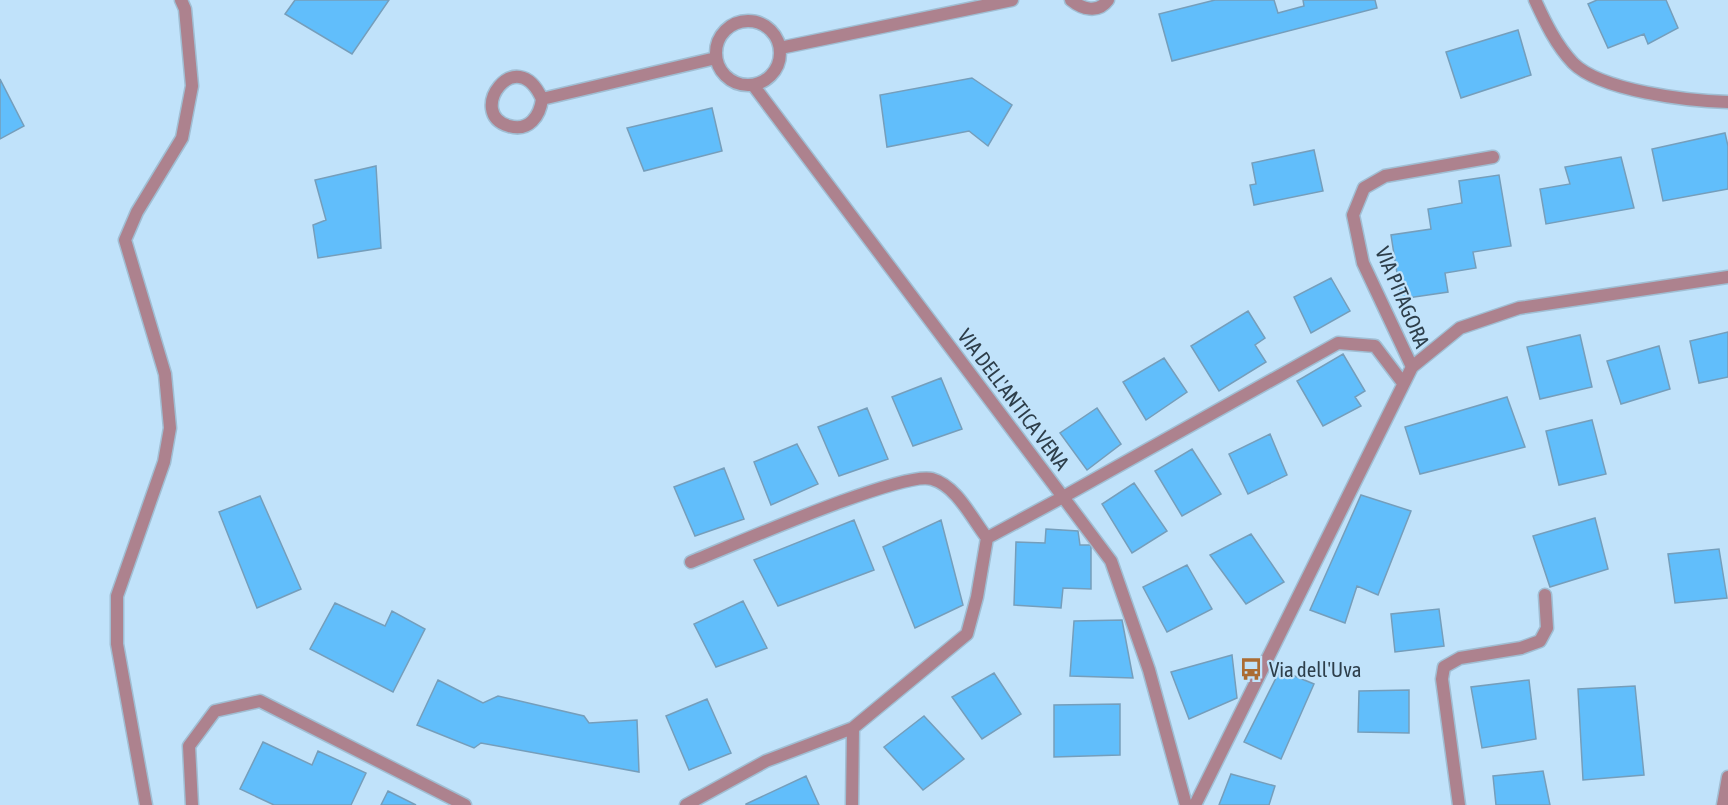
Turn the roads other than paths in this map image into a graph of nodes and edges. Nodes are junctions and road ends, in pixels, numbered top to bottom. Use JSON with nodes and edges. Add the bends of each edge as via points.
{"nodes":[{"id":1,"x":181,"y":0,"type":"edge"},
{"id":2,"x":1012,"y":0,"type":"edge"},
{"id":3,"x":1071,"y":0,"type":"edge"},
{"id":4,"x":1108,"y":0,"type":"edge"},
{"id":5,"x":1535,"y":0,"type":"edge"},
{"id":6,"x":780,"y":48,"type":"junction"},
{"id":7,"x":716,"y":58,"type":"junction"},
{"id":8,"x":753,"y":85,"type":"junction"},
{"id":9,"x":542,"y":99,"type":"junction"},
{"id":10,"x":1728,"y":102,"type":"edge"},
{"id":11,"x":1493,"y":158,"type":"dead end"},
{"id":12,"x":1728,"y":277,"type":"edge"},
{"id":13,"x":1412,"y":367,"type":"junction"},
{"id":14,"x":1403,"y":383,"type":"junction"},
{"id":15,"x":1063,"y":497,"type":"junction"},
{"id":16,"x":987,"y":538,"type":"junction"},
{"id":17,"x":691,"y":562,"type":"dead end"},
{"id":18,"x":1545,"y":595,"type":"dead end"},
{"id":19,"x":853,"y":728,"type":"junction"},
{"id":20,"x":1728,"y":777,"type":"edge"},
{"id":21,"x":146,"y":805,"type":"edge"},
{"id":22,"x":192,"y":805,"type":"edge"},
{"id":23,"x":465,"y":805,"type":"edge"},
{"id":24,"x":686,"y":805,"type":"edge"},
{"id":25,"x":852,"y":805,"type":"edge"},
{"id":26,"x":1186,"y":805,"type":"edge"},
{"id":27,"x":1195,"y":805,"type":"edge"},
{"id":28,"x":1459,"y":805,"type":"edge"},
{"id":29,"x":1723,"y":805,"type":"edge"}],
"edges":[{"from":1,"to":21,"type":"street","via":[[192,86],[182,138],[137,212],[125,240],[165,374],[170,428],[165,462],[117,596],[117,644]]},
{"from":2,"to":6,"type":"street"},
{"from":3,"to":4,"type":"street","via":[[1081,8],[1094,9]]},
{"from":5,"to":10,"type":"street","via":[[1549,30],[1574,64],[1603,80],[1643,93]]},
{"from":6,"to":7,"type":"street","via":[[773,32],[760,22],[743,20],[728,27],[718,41]]},
{"from":6,"to":8,"type":"street","via":[[774,71]]},
{"from":7,"to":8,"type":"street","via":[[723,73],[736,83]]},
{"from":7,"to":9,"type":"street"},
{"from":8,"to":15,"type":"street","name":"VIA DELL'ANTICA VENA"},
{"from":9,"to":9,"type":"street","via":[[533,122],[520,127],[507,126],[497,118],[492,106],[493,93],[513,77],[536,86]]},
{"from":11,"to":13,"type":"street","name":"VIA PITAGORA","via":[[1385,176],[1364,188],[1353,215],[1363,262]]},
{"from":12,"to":13,"type":"street","name":"VIA PITAGORA","via":[[1520,308],[1460,328]]},
{"from":13,"to":14,"type":"street"},
{"from":14,"to":15,"type":"street","via":[[1375,346],[1338,344]]},
{"from":14,"to":27,"type":"street"},
{"from":15,"to":16,"type":"street","name":"VIA DELL'ANTICA VENA"},
{"from":15,"to":26,"type":"street","via":[[1111,561],[1149,670]]},
{"from":16,"to":17,"type":"street","via":[[952,491],[931,478],[913,479],[879,488]]},
{"from":16,"to":19,"type":"street","via":[[967,634]]},
{"from":18,"to":28,"type":"street","via":[[1547,628],[1540,641],[1460,658],[1444,667],[1442,679]]},
{"from":19,"to":24,"type":"street","via":[[766,761]]},
{"from":19,"to":25,"type":"street"},
{"from":20,"to":29,"type":"street"},
{"from":22,"to":23,"type":"street","via":[[189,746],[215,711],[260,701]]}]}
